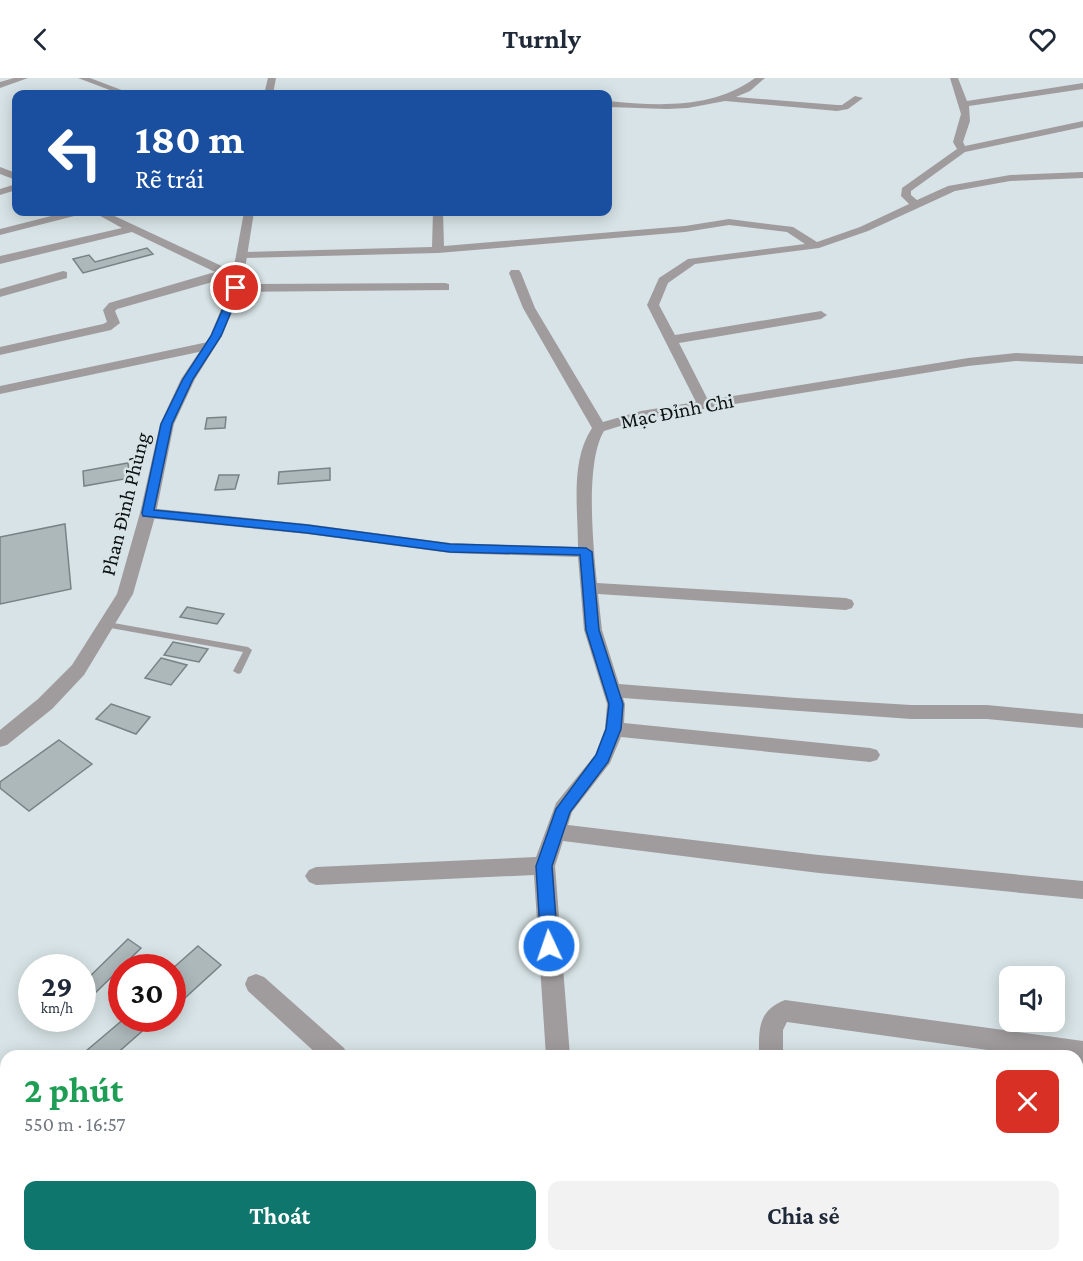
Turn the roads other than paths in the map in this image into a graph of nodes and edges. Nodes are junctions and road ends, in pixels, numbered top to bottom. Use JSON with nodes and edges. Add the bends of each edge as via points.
{"nodes":[{"id":1,"x":24,"y":78,"type":"edge"},
{"id":2,"x":82,"y":78,"type":"edge"},
{"id":3,"x":761,"y":78,"type":"edge"},
{"id":4,"x":954,"y":78,"type":"edge"},
{"id":5,"x":0,"y":85,"type":"edge"},
{"id":6,"x":1083,"y":86,"type":"edge"},
{"id":7,"x":116,"y":90,"type":"edge"},
{"id":8,"x":726,"y":98,"type":"junction"},
{"id":9,"x":858,"y":98,"type":"dead end"},
{"id":10,"x":612,"y":104,"type":"edge"},
{"id":11,"x":964,"y":104,"type":"junction"},
{"id":12,"x":1083,"y":124,"type":"edge"},
{"id":13,"x":962,"y":150,"type":"junction"},
{"id":14,"x":1083,"y":175,"type":"edge"},
{"id":15,"x":915,"y":204,"type":"junction"},
{"id":16,"x":62,"y":216,"type":"edge"},
{"id":17,"x":106,"y":216,"type":"edge"},
{"id":18,"x":248,"y":216,"type":"edge"},
{"id":19,"x":438,"y":216,"type":"edge"},
{"id":20,"x":131,"y":229,"type":"junction"},
{"id":21,"x":0,"y":232,"type":"edge"},
{"id":22,"x":815,"y":246,"type":"junction"},
{"id":23,"x":438,"y":250,"type":"junction"},
{"id":24,"x":242,"y":255,"type":"junction"},
{"id":25,"x":0,"y":260,"type":"edge"},
{"id":26,"x":232,"y":272,"type":"junction"},
{"id":27,"x":515,"y":273,"type":"dead end"},
{"id":28,"x":63,"y":275,"type":"dead end"},
{"id":29,"x":445,"y":287,"type":"dead end"},
{"id":30,"x":236,"y":288,"type":"junction"},
{"id":31,"x":0,"y":292,"type":"edge"},
{"id":32,"x":821,"y":315,"type":"dead end"},
{"id":33,"x":671,"y":340,"type":"junction"},
{"id":34,"x":208,"y":346,"type":"junction"},
{"id":35,"x":0,"y":351,"type":"edge"},
{"id":36,"x":1083,"y":360,"type":"edge"},
{"id":37,"x":0,"y":390,"type":"edge"},
{"id":38,"x":704,"y":405,"type":"junction"},
{"id":39,"x":599,"y":428,"type":"junction"},
{"id":40,"x":148,"y":513,"type":"junction"},
{"id":41,"x":586,"y":552,"type":"junction"},
{"id":42,"x":590,"y":588,"type":"junction"},
{"id":43,"x":846,"y":604,"type":"dead end"},
{"id":44,"x":108,"y":625,"type":"junction"},
{"id":45,"x":238,"y":671,"type":"dead end"},
{"id":46,"x":611,"y":690,"type":"junction"},
{"id":47,"x":1083,"y":721,"type":"edge"},
{"id":48,"x":614,"y":729,"type":"junction"},
{"id":49,"x":0,"y":740,"type":"edge"},
{"id":50,"x":870,"y":755,"type":"dead end"},
{"id":51,"x":555,"y":832,"type":"junction"},
{"id":52,"x":544,"y":866,"type":"junction"},
{"id":53,"x":316,"y":876,"type":"dead end"},
{"id":54,"x":1083,"y":890,"type":"edge"},
{"id":55,"x":256,"y":984,"type":"dead end"},
{"id":56,"x":329,"y":1050,"type":"edge"},
{"id":57,"x":558,"y":1050,"type":"edge"},
{"id":58,"x":771,"y":1050,"type":"edge"},
{"id":59,"x":1068,"y":1050,"type":"edge"}],
"edges":[{"from":1,"to":5,"type":"street"},
{"from":2,"to":7,"type":"street"},
{"from":3,"to":8,"type":"street"},
{"from":4,"to":11,"type":"street"},
{"from":6,"to":11,"type":"street"},
{"from":8,"to":9,"type":"street","via":[[837,108]]},
{"from":8,"to":10,"type":"street","via":[[654,107]]},
{"from":11,"to":13,"type":"street","via":[[967,120],[958,142]]},
{"from":12,"to":13,"type":"street"},
{"from":13,"to":15,"type":"street","via":[[906,190],[906,196]]},
{"from":14,"to":15,"type":"street","via":[[999,180],[952,188]]},
{"from":15,"to":22,"type":"street","via":[[864,229]]},
{"from":16,"to":21,"type":"street"},
{"from":17,"to":20,"type":"street"},
{"from":18,"to":24,"type":"street","name":"Phan Đình Phùng"},
{"from":19,"to":23,"type":"street"},
{"from":20,"to":25,"type":"street"},
{"from":20,"to":26,"type":"street"},
{"from":22,"to":23,"type":"street","via":[[789,229],[729,222]]},
{"from":22,"to":33,"type":"street","via":[[692,261],[672,273],[663,281],[653,305]]},
{"from":23,"to":24,"type":"street"},
{"from":24,"to":26,"type":"street","name":"Phan Đình Phùng"},
{"from":26,"to":30,"type":"street","name":"Phan Đình Phùng"},
{"from":26,"to":35,"type":"street","via":[[113,306],[109,310],[114,322],[107,327]]},
{"from":27,"to":39,"type":"street","via":[[529,308]]},
{"from":28,"to":31,"type":"street"},
{"from":29,"to":30,"type":"street"},
{"from":30,"to":34,"type":"street","name":"Phan Đình Phùng"},
{"from":32,"to":33,"type":"street"},
{"from":33,"to":38,"type":"street"},
{"from":34,"to":37,"type":"street"},
{"from":34,"to":40,"type":"street","name":"Phan Đình Phùng","via":[[166,424]]},
{"from":36,"to":38,"type":"street","name":"Mạc Đỉnh Chi","via":[[1016,357],[968,362]]},
{"from":38,"to":39,"type":"street","name":"Mạc Đỉnh Chi","via":[[641,415]]},
{"from":39,"to":41,"type":"street","name":"Mạc Đỉnh Chi","via":[[590,442],[586,460]]},
{"from":40,"to":41,"type":"street","via":[[450,548]]},
{"from":40,"to":44,"type":"street","name":"Phan Đình Phùng","via":[[125,594]]},
{"from":41,"to":42,"type":"street","name":"Mạc Đỉnh Chi"},
{"from":42,"to":43,"type":"street"},
{"from":42,"to":46,"type":"street","name":"Mạc Đỉnh Chi","via":[[593,630]]},
{"from":44,"to":45,"type":"lane","via":[[248,650]]},
{"from":44,"to":49,"type":"street","name":"Phan Đình Phùng","via":[[78,669],[45,704]]},
{"from":46,"to":47,"type":"street"},
{"from":46,"to":48,"type":"street","name":"Mạc Đỉnh Chi","via":[[616,704]]},
{"from":48,"to":50,"type":"street"},
{"from":48,"to":51,"type":"street","name":"Mạc Đỉnh Chi","via":[[603,758],[563,809]]},
{"from":51,"to":52,"type":"street","name":"Mạc Đỉnh Chi"},
{"from":51,"to":54,"type":"street"},
{"from":52,"to":53,"type":"street"},
{"from":52,"to":57,"type":"street","name":"Mạc Đỉnh Chi"},
{"from":55,"to":56,"type":"street"},
{"from":58,"to":59,"type":"street","via":[[771,1022],[785,1011]]}]}
